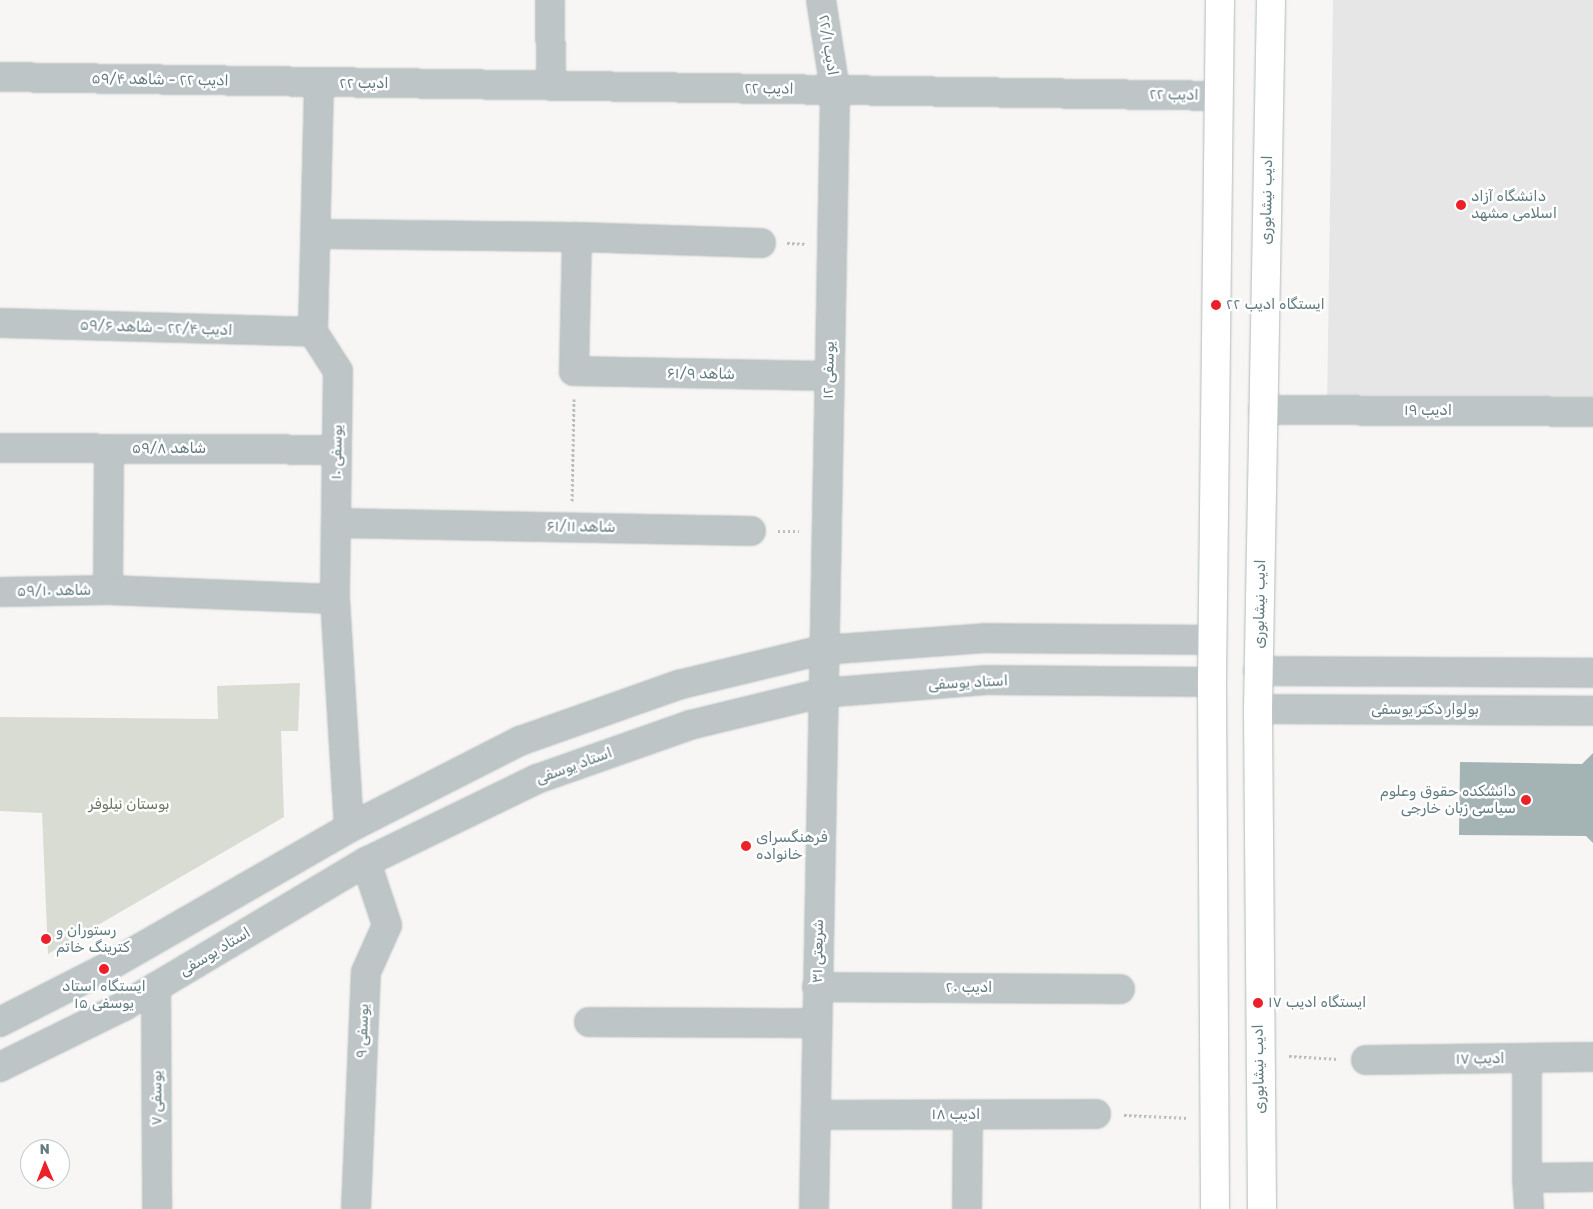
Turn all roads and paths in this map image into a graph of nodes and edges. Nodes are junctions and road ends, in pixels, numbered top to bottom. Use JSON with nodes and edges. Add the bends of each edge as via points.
{"nodes":[{"id":1,"x":550,"y":0,"type":"edge"},
{"id":2,"x":821,"y":0,"type":"edge"},
{"id":3,"x":1220,"y":0,"type":"edge"},
{"id":4,"x":1270,"y":0,"type":"edge"},
{"id":5,"x":0,"y":77,"type":"edge"},
{"id":6,"x":319,"y":84,"type":"junction"},
{"id":7,"x":551,"y":84,"type":"junction"},
{"id":8,"x":835,"y":90,"type":"junction"},
{"id":9,"x":1219,"y":96,"type":"junction"},
{"id":10,"x":318,"y":234,"type":"junction"},
{"id":11,"x":577,"y":238,"type":"junction"},
{"id":12,"x":761,"y":243,"type":"joint"},
{"id":13,"x":832,"y":244,"type":"junction"},
{"id":14,"x":0,"y":323,"type":"edge"},
{"id":15,"x":312,"y":332,"type":"junction"},
{"id":16,"x":574,"y":371,"type":"junction"},
{"id":17,"x":828,"y":376,"type":"junction"},
{"id":18,"x":1263,"y":410,"type":"junction"},
{"id":19,"x":1593,"y":412,"type":"edge"},
{"id":20,"x":0,"y":448,"type":"edge"},
{"id":21,"x":109,"y":449,"type":"junction"},
{"id":22,"x":338,"y":450,"type":"junction"},
{"id":23,"x":336,"y":523,"type":"junction"},
{"id":24,"x":571,"y":527,"type":"junction"},
{"id":25,"x":751,"y":531,"type":"joint"},
{"id":26,"x":825,"y":531,"type":"junction"},
{"id":27,"x":108,"y":590,"type":"junction"},
{"id":28,"x":0,"y":592,"type":"edge"},
{"id":29,"x":336,"y":599,"type":"junction"},
{"id":30,"x":1212,"y":640,"type":"junction"},
{"id":31,"x":822,"y":650,"type":"junction"},
{"id":32,"x":1258,"y":671,"type":"junction"},
{"id":33,"x":1593,"y":673,"type":"edge"},
{"id":34,"x":1212,"y":682,"type":"junction"},
{"id":35,"x":821,"y":693,"type":"junction"},
{"id":36,"x":1258,"y":709,"type":"junction"},
{"id":37,"x":1593,"y":711,"type":"edge"},
{"id":38,"x":349,"y":828,"type":"junction"},
{"id":39,"x":366,"y":862,"type":"junction"},
{"id":40,"x":156,"y":987,"type":"junction"},
{"id":41,"x":817,"y":987,"type":"junction"},
{"id":42,"x":1120,"y":989,"type":"dead end"},
{"id":43,"x":0,"y":1022,"type":"edge"},
{"id":44,"x":589,"y":1022,"type":"dead end"},
{"id":45,"x":817,"y":1023,"type":"junction"},
{"id":46,"x":1258,"y":1054,"type":"junction"},
{"id":47,"x":1593,"y":1057,"type":"edge"},
{"id":48,"x":1527,"y":1058,"type":"junction"},
{"id":49,"x":1366,"y":1060,"type":"joint"},
{"id":50,"x":0,"y":1067,"type":"edge"},
{"id":51,"x":1096,"y":1114,"type":"joint"},
{"id":52,"x":816,"y":1115,"type":"junction"},
{"id":53,"x":968,"y":1115,"type":"junction"},
{"id":54,"x":1214,"y":1119,"type":"junction"},
{"id":55,"x":1593,"y":1177,"type":"edge"},
{"id":56,"x":1527,"y":1178,"type":"junction"},
{"id":57,"x":157,"y":1209,"type":"edge"},
{"id":58,"x":356,"y":1209,"type":"edge"},
{"id":59,"x":814,"y":1209,"type":"edge"},
{"id":60,"x":967,"y":1209,"type":"edge"},
{"id":61,"x":1215,"y":1209,"type":"edge"},
{"id":62,"x":1262,"y":1209,"type":"edge"},
{"id":63,"x":1528,"y":1209,"type":"edge"}],
"edges":[{"from":1,"to":7,"type":"street"},
{"from":2,"to":8,"type":"street","name":"ادیب ۲۲/۱"},
{"from":3,"to":9,"type":"main road"},
{"from":4,"to":18,"type":"main road","name":"ادیب نیشابوری"},
{"from":5,"to":6,"type":"street","name":"ادیب ۲۲ - شاهد ۵۹/۴"},
{"from":6,"to":7,"type":"street","name":"ادیب ۲۲"},
{"from":6,"to":10,"type":"street"},
{"from":7,"to":8,"type":"street","name":"ادیب ۲۲"},
{"from":8,"to":9,"type":"street","name":"ادیب ۲۲"},
{"from":8,"to":13,"type":"street","name":"یوسفی ۱۲"},
{"from":9,"to":30,"type":"main road"},
{"from":10,"to":11,"type":"street"},
{"from":10,"to":15,"type":"street"},
{"from":11,"to":12,"type":"street"},
{"from":11,"to":16,"type":"street"},
{"from":12,"to":13,"type":"path"},
{"from":13,"to":17,"type":"street","name":"یوسفی ۱۲"},
{"from":14,"to":15,"type":"street","name":"ادیب ۲۲/۴ - شاهد ۵۹/۶"},
{"from":15,"to":22,"type":"street","name":"یوسفی ۱۰","via":[[338,371]]},
{"from":16,"to":17,"type":"street","name":"شاهد ۶۱/۹"},
{"from":16,"to":24,"type":"path"},
{"from":17,"to":26,"type":"street","name":"یوسفی ۱۲"},
{"from":18,"to":19,"type":"street","name":"ادیب ۱۹"},
{"from":18,"to":32,"type":"main road","name":"ادیب نیشابوری"},
{"from":20,"to":21,"type":"street","name":"شاهد ۵۹/۸"},
{"from":21,"to":22,"type":"street","name":"شاهد ۵۹/۸"},
{"from":21,"to":27,"type":"street"},
{"from":22,"to":23,"type":"street","name":"یوسفی ۱۰"},
{"from":23,"to":24,"type":"street","name":"شاهد ۶۱/۱۱"},
{"from":23,"to":29,"type":"street","name":"یوسفی ۱۰"},
{"from":24,"to":25,"type":"street","name":"شاهد ۶۱/۱۱"},
{"from":25,"to":26,"type":"path"},
{"from":26,"to":31,"type":"street","name":"یوسفی ۱۲"},
{"from":27,"to":28,"type":"street","name":"شاهد ۵۹/‍۱۰"},
{"from":27,"to":29,"type":"street","name":"شاهد ۵۹/‍۱۰"},
{"from":29,"to":38,"type":"street","name":"یوسفی ۱۰"},
{"from":30,"to":31,"type":"street","via":[[985,638]]},
{"from":30,"to":34,"type":"main road"},
{"from":31,"to":35,"type":"street","name":"شریعتی ۳۱"},
{"from":31,"to":38,"type":"street","via":[[678,685],[520,740]]},
{"from":32,"to":33,"type":"street"},
{"from":32,"to":36,"type":"main road","name":"ادیب نیشابوری"},
{"from":34,"to":35,"type":"street","name":"استاد یوسفی","via":[[986,680]]},
{"from":34,"to":54,"type":"main road"},
{"from":35,"to":39,"type":"street","name":"استاد یوسفی","via":[[690,725],[537,779]]},
{"from":35,"to":41,"type":"street","name":"شریعتی ۳۱"},
{"from":36,"to":37,"type":"street","name":"بولوار دکتر یوسفی"},
{"from":36,"to":46,"type":"main road","name":"ادیب نیشابوری"},
{"from":38,"to":43,"type":"street","via":[[104,969]]},
{"from":39,"to":40,"type":"street","name":"استاد یوسفی"},
{"from":39,"to":58,"type":"street","name":"یوسفی ۹","via":[[387,925],[366,972]]},
{"from":40,"to":50,"type":"street","name":"استاد یوسفی"},
{"from":40,"to":57,"type":"street","name":"یوسفی ۷"},
{"from":41,"to":42,"type":"street","name":"ادیب ۲۰"},
{"from":41,"to":45,"type":"street","name":"شریعتی ۳۱"},
{"from":44,"to":45,"type":"street"},
{"from":45,"to":52,"type":"street","name":"شریعتی ۳۱"},
{"from":46,"to":49,"type":"path"},
{"from":46,"to":62,"type":"main road","name":"ادیب نیشابوری"},
{"from":47,"to":48,"type":"street","name":"ادیب ۱۷"},
{"from":48,"to":49,"type":"street","name":"ادیب ۱۷"},
{"from":48,"to":56,"type":"street"},
{"from":51,"to":53,"type":"street","name":"ادیب ۱۸"},
{"from":51,"to":54,"type":"path"},
{"from":52,"to":53,"type":"street","name":"ادیب ۱۸"},
{"from":52,"to":59,"type":"street","name":"شریعتی ۳۱"},
{"from":53,"to":60,"type":"street"},
{"from":54,"to":61,"type":"main road"},
{"from":55,"to":56,"type":"street"},
{"from":56,"to":63,"type":"street"}]}
